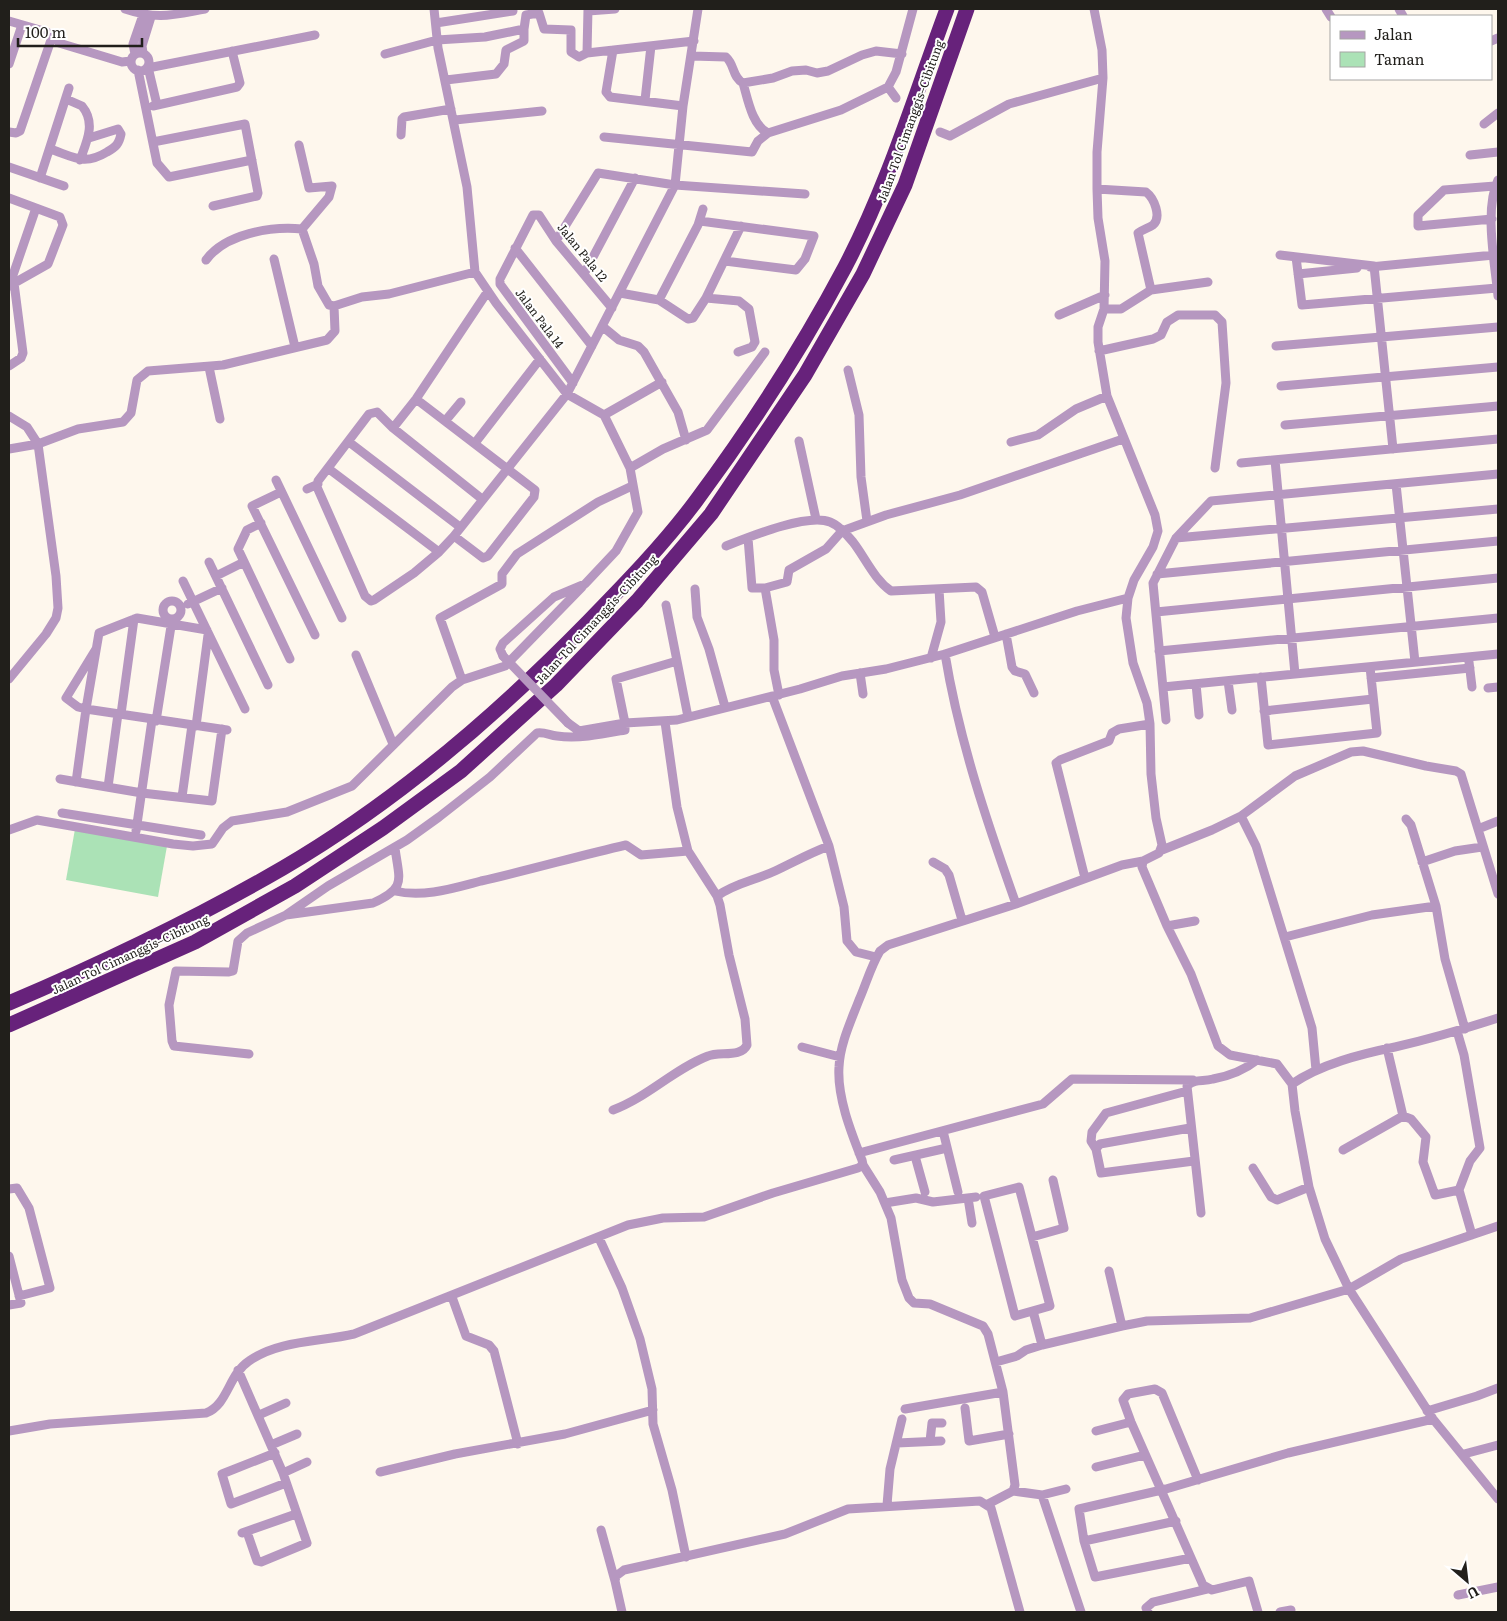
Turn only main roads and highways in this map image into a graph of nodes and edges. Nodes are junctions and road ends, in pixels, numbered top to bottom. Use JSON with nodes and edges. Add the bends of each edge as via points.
{"nodes":[{"id":1,"x":947,"y":9,"type":"edge"},
{"id":2,"x":967,"y":9,"type":"edge"},
{"id":3,"x":9,"y":1003,"type":"edge"},
{"id":4,"x":9,"y":1025,"type":"edge"}],
"edges":[{"from":1,"to":3,"type":"highway","name":"Jalan Tol Cimanggis–Cibitung","via":[[887,174],[846,264],[787,367],[695,503],[623,586],[538,673],[442,757],[371,811],[286,867],[183,923]]},
{"from":2,"to":4,"type":"highway","name":"Jalan Tol Cimanggis–Cibitung","via":[[905,185],[864,274],[805,375],[711,514],[637,601],[556,685],[461,771],[383,828],[295,886],[195,942]]}]}
